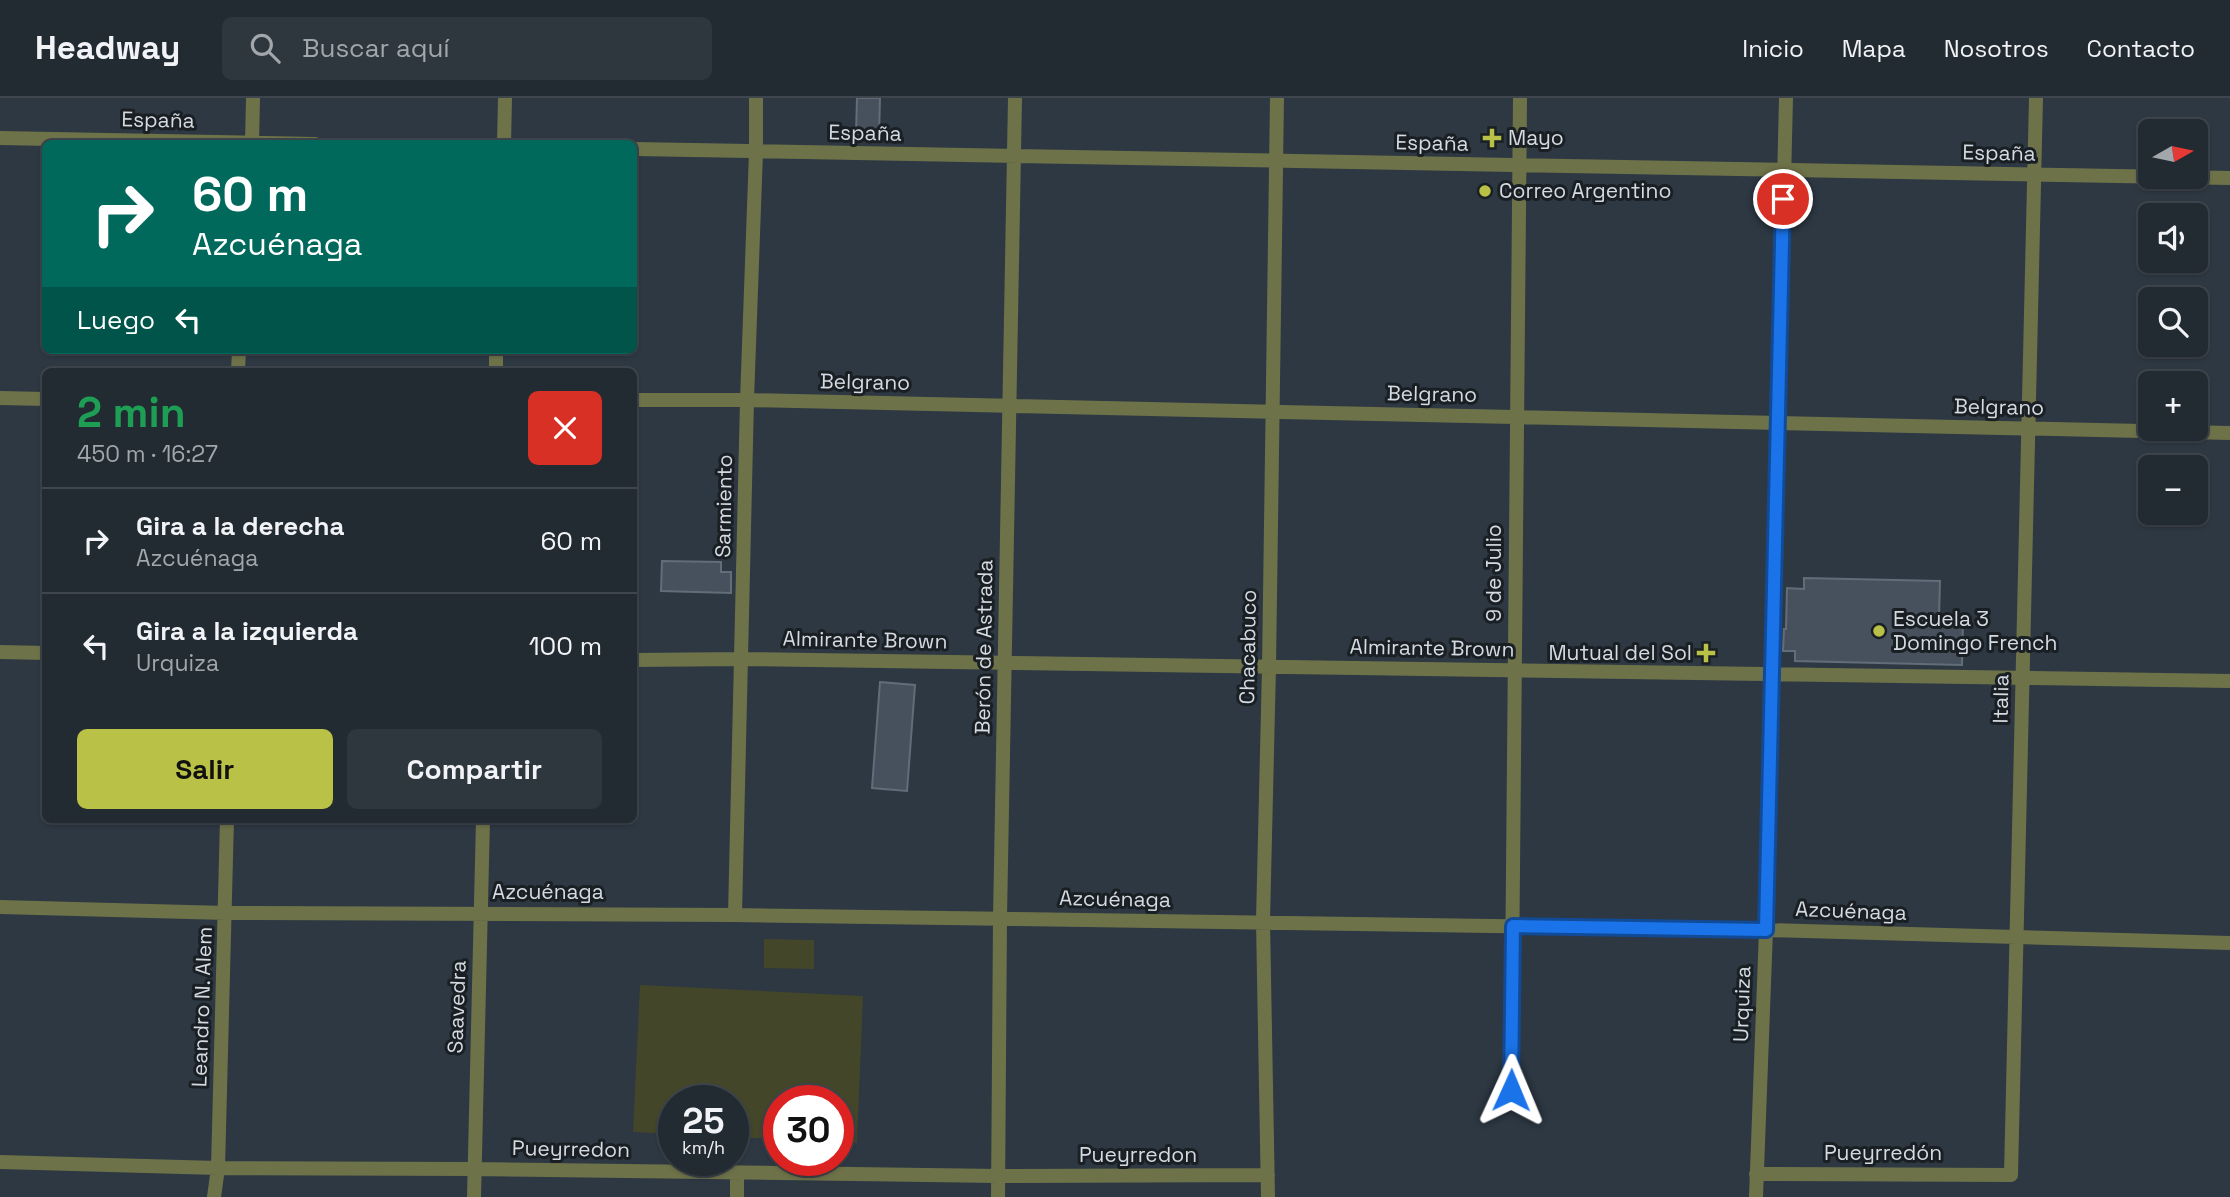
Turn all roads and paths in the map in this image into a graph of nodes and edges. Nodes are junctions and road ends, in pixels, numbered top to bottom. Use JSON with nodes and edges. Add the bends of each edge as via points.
{"nodes":[{"id":1,"x":253,"y":98,"type":"edge"},
{"id":2,"x":505,"y":98,"type":"edge"},
{"id":3,"x":756,"y":98,"type":"edge"},
{"id":4,"x":1014,"y":98,"type":"edge"},
{"id":5,"x":1277,"y":98,"type":"edge"},
{"id":6,"x":1520,"y":98,"type":"edge"},
{"id":7,"x":1786,"y":98,"type":"edge"},
{"id":8,"x":2036,"y":98,"type":"edge"},
{"id":9,"x":0,"y":138,"type":"edge"},
{"id":10,"x":101,"y":140,"type":"edge"},
{"id":11,"x":252,"y":140,"type":"edge"},
{"id":12,"x":504,"y":140,"type":"edge"},
{"id":13,"x":637,"y":149,"type":"edge"},
{"id":14,"x":756,"y":152,"type":"junction"},
{"id":15,"x":1014,"y":156,"type":"junction"},
{"id":16,"x":1277,"y":161,"type":"junction"},
{"id":17,"x":1520,"y":166,"type":"junction"},
{"id":18,"x":1784,"y":171,"type":"junction"},
{"id":19,"x":2034,"y":175,"type":"junction"},
{"id":20,"x":2230,"y":178,"type":"edge"},
{"id":21,"x":0,"y":398,"type":"edge"},
{"id":22,"x":42,"y":399,"type":"edge"},
{"id":23,"x":637,"y":400,"type":"edge"},
{"id":24,"x":747,"y":400,"type":"junction"},
{"id":25,"x":1009,"y":407,"type":"junction"},
{"id":26,"x":1273,"y":412,"type":"junction"},
{"id":27,"x":1516,"y":417,"type":"junction"},
{"id":28,"x":1779,"y":423,"type":"junction"},
{"id":29,"x":2028,"y":428,"type":"junction"},
{"id":30,"x":2230,"y":433,"type":"edge"},
{"id":31,"x":0,"y":652,"type":"edge"},
{"id":32,"x":42,"y":653,"type":"edge"},
{"id":33,"x":742,"y":659,"type":"junction"},
{"id":34,"x":637,"y":660,"type":"edge"},
{"id":35,"x":1005,"y":663,"type":"junction"},
{"id":36,"x":1269,"y":667,"type":"junction"},
{"id":37,"x":1514,"y":671,"type":"junction"},
{"id":38,"x":1773,"y":675,"type":"junction"},
{"id":39,"x":2022,"y":678,"type":"junction"},
{"id":40,"x":2230,"y":681,"type":"edge"},
{"id":41,"x":227,"y":823,"type":"edge"},
{"id":42,"x":483,"y":823,"type":"edge"},
{"id":43,"x":0,"y":906,"type":"edge"},
{"id":44,"x":226,"y":913,"type":"junction"},
{"id":45,"x":481,"y":913,"type":"junction"},
{"id":46,"x":735,"y":915,"type":"junction"},
{"id":47,"x":1000,"y":918,"type":"junction"},
{"id":48,"x":1263,"y":922,"type":"junction"},
{"id":49,"x":1513,"y":926,"type":"junction"},
{"id":50,"x":1766,"y":930,"type":"junction"},
{"id":51,"x":2016,"y":938,"type":"junction"},
{"id":52,"x":2230,"y":943,"type":"edge"},
{"id":53,"x":1511,"y":1090,"type":"dead end"},
{"id":54,"x":0,"y":1162,"type":"edge"},
{"id":55,"x":218,"y":1168,"type":"junction"},
{"id":56,"x":474,"y":1169,"type":"junction"},
{"id":57,"x":658,"y":1172,"type":"edge"},
{"id":58,"x":749,"y":1173,"type":"edge"},
{"id":59,"x":1756,"y":1174,"type":"junction"},
{"id":60,"x":1268,"y":1175,"type":"junction"},
{"id":61,"x":2011,"y":1175,"type":"joint"},
{"id":62,"x":737,"y":1176,"type":"edge"},
{"id":63,"x":999,"y":1176,"type":"junction"},
{"id":64,"x":214,"y":1197,"type":"edge"},
{"id":65,"x":474,"y":1197,"type":"edge"},
{"id":66,"x":737,"y":1197,"type":"edge"},
{"id":67,"x":998,"y":1197,"type":"edge"},
{"id":68,"x":1268,"y":1197,"type":"edge"},
{"id":69,"x":1756,"y":1197,"type":"edge"}],
"edges":[{"from":1,"to":11,"type":"street"},
{"from":2,"to":12,"type":"street"},
{"from":3,"to":14,"type":"street","name":"Sarmiento"},
{"from":4,"to":15,"type":"street","name":"Berón de Astrada"},
{"from":5,"to":16,"type":"street","name":"Chacabuco"},
{"from":6,"to":17,"type":"street","name":"9 de Julio"},
{"from":7,"to":18,"type":"street","name":"Urquiza"},
{"from":8,"to":19,"type":"street","name":"Italia"},
{"from":9,"to":10,"type":"street","name":"España"},
{"from":13,"to":14,"type":"street","name":"España"},
{"from":14,"to":15,"type":"street","name":"España"},
{"from":14,"to":24,"type":"street","name":"Sarmiento"},
{"from":15,"to":16,"type":"street","name":"España"},
{"from":15,"to":25,"type":"street","name":"Berón de Astrada"},
{"from":16,"to":17,"type":"street","name":"España"},
{"from":16,"to":26,"type":"street","name":"Chacabuco"},
{"from":17,"to":18,"type":"street","name":"España"},
{"from":17,"to":27,"type":"street","name":"9 de Julio"},
{"from":18,"to":19,"type":"street","name":"España"},
{"from":18,"to":28,"type":"street","name":"Urquiza"},
{"from":19,"to":20,"type":"street","name":"España"},
{"from":19,"to":29,"type":"street","name":"Italia"},
{"from":21,"to":22,"type":"street"},
{"from":23,"to":24,"type":"street","name":"Belgrano"},
{"from":24,"to":25,"type":"street","name":"Belgrano"},
{"from":24,"to":33,"type":"street","name":"Sarmiento"},
{"from":25,"to":26,"type":"street","name":"Belgrano"},
{"from":25,"to":35,"type":"street","name":"Berón de Astrada"},
{"from":26,"to":27,"type":"street","name":"Belgrano"},
{"from":26,"to":36,"type":"street","name":"Chacabuco"},
{"from":27,"to":28,"type":"street","name":"Belgrano"},
{"from":27,"to":37,"type":"street","name":"9 de Julio"},
{"from":28,"to":29,"type":"street","name":"Belgrano"},
{"from":28,"to":38,"type":"street","name":"Urquiza"},
{"from":29,"to":30,"type":"street","name":"Belgrano"},
{"from":29,"to":39,"type":"street","name":"Italia"},
{"from":31,"to":32,"type":"street"},
{"from":33,"to":34,"type":"street","name":"Almirante Brown"},
{"from":33,"to":35,"type":"street","name":"Almirante Brown"},
{"from":33,"to":46,"type":"street","name":"Sarmiento"},
{"from":35,"to":36,"type":"street","name":"Almirante Brown"},
{"from":35,"to":47,"type":"street","name":"Berón de Astrada"},
{"from":36,"to":37,"type":"street","name":"Almirante Brown"},
{"from":36,"to":48,"type":"street","name":"Chacabuco"},
{"from":37,"to":38,"type":"street","name":"Almirante Brown"},
{"from":37,"to":49,"type":"street","name":"9 de Julio"},
{"from":38,"to":39,"type":"street","name":"Almirante Brown"},
{"from":38,"to":50,"type":"street","name":"Urquiza"},
{"from":39,"to":40,"type":"street","name":"Almirante Brown"},
{"from":39,"to":51,"type":"street","name":"Italia"},
{"from":41,"to":44,"type":"street","name":"Leandro N. Alem"},
{"from":42,"to":45,"type":"street","name":"Saavedra"},
{"from":43,"to":44,"type":"street","name":"Azcuénaga"},
{"from":44,"to":45,"type":"street","name":"Azcuénaga"},
{"from":44,"to":55,"type":"street","name":"Leandro N. Alem"},
{"from":45,"to":46,"type":"street","name":"Azcuénaga"},
{"from":45,"to":56,"type":"street","name":"Saavedra"},
{"from":46,"to":47,"type":"street","name":"Azcuénaga"},
{"from":47,"to":48,"type":"street","name":"Azcuénaga"},
{"from":47,"to":63,"type":"street","name":"Berón de Astrada"},
{"from":48,"to":49,"type":"street","name":"Azcuénaga"},
{"from":48,"to":60,"type":"street","name":"Chacabuco"},
{"from":49,"to":50,"type":"street","name":"Azcuénaga"},
{"from":49,"to":53,"type":"street","name":"9 de Julio"},
{"from":50,"to":51,"type":"street","name":"Azcuénaga"},
{"from":50,"to":59,"type":"street","name":"Urquiza"},
{"from":51,"to":52,"type":"street","name":"Azcuénaga"},
{"from":51,"to":61,"type":"street","name":"Italia"},
{"from":54,"to":55,"type":"street","name":"Pueyrredon"},
{"from":55,"to":56,"type":"street","name":"Pueyrredon"},
{"from":55,"to":64,"type":"street","name":"Leandro N. Alem"},
{"from":56,"to":57,"type":"street","name":"Pueyrredon"},
{"from":56,"to":65,"type":"street","name":"Saavedra"},
{"from":58,"to":63,"type":"street","name":"Pueyrredon"},
{"from":59,"to":61,"type":"street","name":"Pueyrredón"},
{"from":59,"to":69,"type":"street","name":"Urquiza"},
{"from":60,"to":63,"type":"street","name":"Pueyrredon"},
{"from":60,"to":68,"type":"street","name":"Chacabuco"},
{"from":62,"to":66,"type":"street"},
{"from":63,"to":67,"type":"street","name":"Berón de Astrada"}]}
